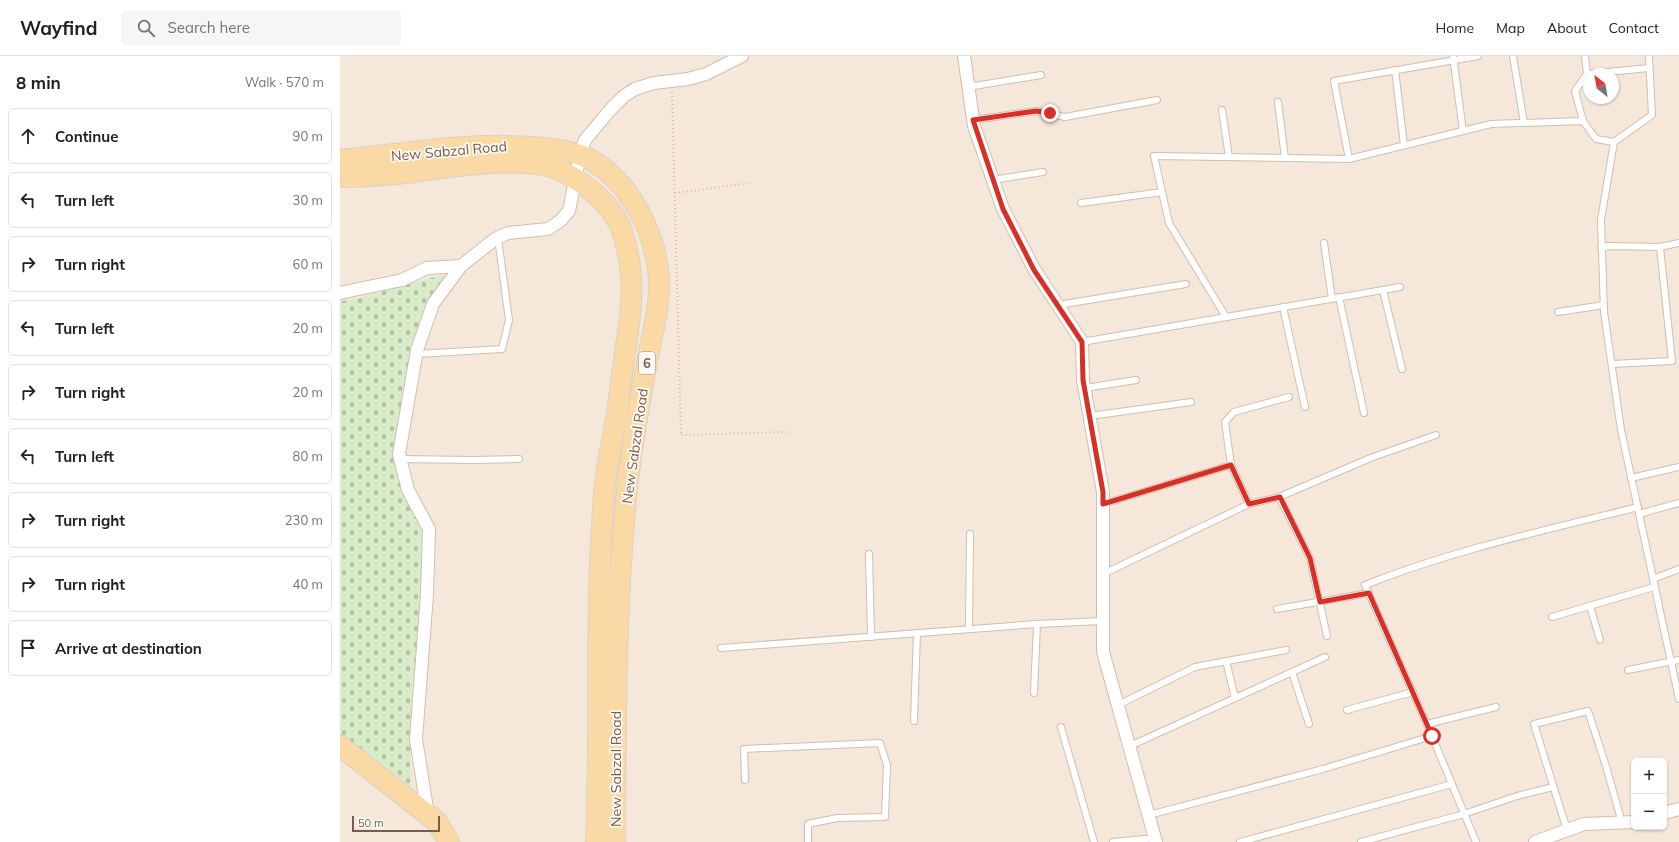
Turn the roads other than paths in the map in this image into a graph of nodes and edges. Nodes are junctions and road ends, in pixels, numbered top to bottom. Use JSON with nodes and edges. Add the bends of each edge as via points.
{"nodes":[{"id":1,"x":742,"y":56,"type":"edge"},
{"id":2,"x":964,"y":56,"type":"edge"},
{"id":3,"x":1478,"y":56,"type":"edge"},
{"id":4,"x":1513,"y":56,"type":"edge"},
{"id":5,"x":1585,"y":56,"type":"edge"},
{"id":6,"x":1650,"y":57,"type":"edge"},
{"id":7,"x":1453,"y":58,"type":"edge"},
{"id":8,"x":1586,"y":68,"type":"edge"},
{"id":9,"x":1649,"y":68,"type":"junction"},
{"id":10,"x":1395,"y":70,"type":"junction"},
{"id":11,"x":1619,"y":71,"type":"edge"},
{"id":12,"x":1041,"y":74,"type":"dead end"},
{"id":13,"x":1583,"y":80,"type":"edge"},
{"id":14,"x":968,"y":87,"type":"junction"},
{"id":15,"x":1157,"y":100,"type":"dead end"},
{"id":16,"x":1278,"y":102,"type":"dead end"},
{"id":17,"x":1222,"y":110,"type":"dead end"},
{"id":18,"x":973,"y":120,"type":"junction"},
{"id":19,"x":1583,"y":121,"type":"junction"},
{"id":20,"x":1524,"y":123,"type":"junction"},
{"id":21,"x":1463,"y":131,"type":"junction"},
{"id":22,"x":1614,"y":142,"type":"junction"},
{"id":23,"x":1404,"y":145,"type":"junction"},
{"id":24,"x":580,"y":155,"type":"junction"},
{"id":25,"x":1228,"y":157,"type":"junction"},
{"id":26,"x":1285,"y":158,"type":"junction"},
{"id":27,"x":1349,"y":159,"type":"junction"},
{"id":28,"x":340,"y":160,"type":"edge"},
{"id":29,"x":1043,"y":172,"type":"dead end"},
{"id":30,"x":340,"y":177,"type":"edge"},
{"id":31,"x":576,"y":180,"type":"junction"},
{"id":32,"x":993,"y":180,"type":"junction"},
{"id":33,"x":1162,"y":192,"type":"junction"},
{"id":34,"x":1081,"y":203,"type":"dead end"},
{"id":35,"x":498,"y":238,"type":"junction"},
{"id":36,"x":1324,"y":243,"type":"dead end"},
{"id":37,"x":1679,"y":243,"type":"edge"},
{"id":38,"x":1660,"y":247,"type":"junction"},
{"id":39,"x":1601,"y":248,"type":"junction"},
{"id":40,"x":461,"y":266,"type":"junction"},
{"id":41,"x":1186,"y":284,"type":"dead end"},
{"id":42,"x":1400,"y":287,"type":"dead end"},
{"id":43,"x":1383,"y":290,"type":"junction"},
{"id":44,"x":340,"y":293,"type":"edge"},
{"id":45,"x":1336,"y":298,"type":"junction"},
{"id":46,"x":1058,"y":305,"type":"junction"},
{"id":47,"x":1604,"y":305,"type":"junction"},
{"id":48,"x":1283,"y":307,"type":"junction"},
{"id":49,"x":1558,"y":312,"type":"dead end"},
{"id":50,"x":1226,"y":317,"type":"junction"},
{"id":51,"x":1082,"y":342,"type":"junction"},
{"id":52,"x":416,"y":354,"type":"junction"},
{"id":53,"x":1612,"y":364,"type":"junction"},
{"id":54,"x":1402,"y":369,"type":"dead end"},
{"id":55,"x":1136,"y":380,"type":"dead end"},
{"id":56,"x":1085,"y":388,"type":"junction"},
{"id":57,"x":1289,"y":397,"type":"dead end"},
{"id":58,"x":1192,"y":402,"type":"dead end"},
{"id":59,"x":1305,"y":407,"type":"dead end"},
{"id":60,"x":1364,"y":413,"type":"dead end"},
{"id":61,"x":1090,"y":416,"type":"junction"},
{"id":62,"x":1436,"y":435,"type":"dead end"},
{"id":63,"x":400,"y":458,"type":"junction"},
{"id":64,"x":519,"y":459,"type":"dead end"},
{"id":65,"x":1231,"y":465,"type":"junction"},
{"id":66,"x":1679,"y":467,"type":"edge"},
{"id":67,"x":1631,"y":478,"type":"junction"},
{"id":68,"x":1280,"y":497,"type":"junction"},
{"id":69,"x":1679,"y":503,"type":"edge"},
{"id":70,"x":1103,"y":504,"type":"junction"},
{"id":71,"x":1249,"y":504,"type":"junction"},
{"id":72,"x":1638,"y":507,"type":"junction"},
{"id":73,"x":1639,"y":514,"type":"junction"},
{"id":74,"x":970,"y":534,"type":"dead end"},
{"id":75,"x":869,"y":554,"type":"dead end"},
{"id":76,"x":1679,"y":569,"type":"edge"},
{"id":77,"x":1103,"y":574,"type":"junction"},
{"id":78,"x":1653,"y":579,"type":"junction"},
{"id":79,"x":1654,"y":587,"type":"junction"},
{"id":80,"x":1369,"y":593,"type":"junction"},
{"id":81,"x":1320,"y":602,"type":"junction"},
{"id":82,"x":1590,"y":606,"type":"junction"},
{"id":83,"x":1276,"y":609,"type":"dead end"},
{"id":84,"x":1552,"y":617,"type":"dead end"},
{"id":85,"x":1103,"y":621,"type":"junction"},
{"id":86,"x":1037,"y":624,"type":"junction"},
{"id":87,"x":969,"y":629,"type":"junction"},
{"id":88,"x":917,"y":633,"type":"junction"},
{"id":89,"x":1327,"y":636,"type":"dead end"},
{"id":90,"x":871,"y":637,"type":"junction"},
{"id":91,"x":1600,"y":640,"type":"dead end"},
{"id":92,"x":721,"y":648,"type":"dead end"},
{"id":93,"x":1286,"y":650,"type":"dead end"},
{"id":94,"x":1325,"y":657,"type":"dead end"},
{"id":95,"x":1679,"y":660,"type":"edge"},
{"id":96,"x":1226,"y":662,"type":"junction"},
{"id":97,"x":1670,"y":662,"type":"junction"},
{"id":98,"x":1628,"y":670,"type":"dead end"},
{"id":99,"x":1292,"y":672,"type":"junction"},
{"id":100,"x":1413,"y":692,"type":"junction"},
{"id":101,"x":1034,"y":693,"type":"dead end"},
{"id":102,"x":1235,"y":698,"type":"junction"},
{"id":103,"x":1679,"y":699,"type":"edge"},
{"id":104,"x":1118,"y":705,"type":"junction"},
{"id":105,"x":1496,"y":707,"type":"dead end"},
{"id":106,"x":1347,"y":710,"type":"dead end"},
{"id":107,"x":914,"y":721,"type":"dead end"},
{"id":108,"x":1309,"y":724,"type":"dead end"},
{"id":109,"x":1427,"y":724,"type":"junction"},
{"id":110,"x":1061,"y":727,"type":"dead end"},
{"id":111,"x":1432,"y":736,"type":"junction"},
{"id":112,"x":340,"y":746,"type":"edge"},
{"id":113,"x":1130,"y":746,"type":"junction"},
{"id":114,"x":745,"y":780,"type":"dead end"},
{"id":115,"x":1452,"y":784,"type":"junction"},
{"id":116,"x":1553,"y":787,"type":"junction"},
{"id":117,"x":1679,"y":809,"type":"edge"},
{"id":118,"x":1667,"y":812,"type":"edge"},
{"id":119,"x":1464,"y":814,"type":"junction"},
{"id":120,"x":428,"y":815,"type":"junction"},
{"id":121,"x":1148,"y":815,"type":"junction"},
{"id":122,"x":1628,"y":822,"type":"edge"},
{"id":123,"x":1567,"y":830,"type":"junction"},
{"id":124,"x":1155,"y":840,"type":"edge"},
{"id":125,"x":449,"y":842,"type":"edge"},
{"id":126,"x":596,"y":842,"type":"edge"},
{"id":127,"x":615,"y":842,"type":"edge"},
{"id":128,"x":808,"y":842,"type":"edge"},
{"id":129,"x":1094,"y":842,"type":"edge"},
{"id":130,"x":1113,"y":842,"type":"edge"},
{"id":131,"x":1240,"y":842,"type":"edge"},
{"id":132,"x":1361,"y":842,"type":"edge"},
{"id":133,"x":1476,"y":842,"type":"edge"},
{"id":134,"x":1535,"y":842,"type":"edge"}],
"edges":[{"from":1,"to":24,"type":"street","via":[[706,74],[654,83],[624,96],[585,140]]},
{"from":2,"to":14,"type":"street"},
{"from":3,"to":7,"type":"lane"},
{"from":4,"to":20,"type":"lane"},
{"from":5,"to":8,"type":"lane"},
{"from":6,"to":9,"type":"lane"},
{"from":7,"to":10,"type":"lane"},
{"from":7,"to":21,"type":"lane"},
{"from":9,"to":11,"type":"lane"},
{"from":9,"to":22,"type":"lane","via":[[1652,115]]},
{"from":10,"to":23,"type":"lane"},
{"from":10,"to":27,"type":"lane","via":[[1334,81]]},
{"from":12,"to":14,"type":"lane"},
{"from":13,"to":19,"type":"lane","via":[[1575,91]]},
{"from":14,"to":18,"type":"street"},
{"from":15,"to":18,"type":"lane","via":[[1064,117],[1036,111]]},
{"from":16,"to":26,"type":"lane"},
{"from":17,"to":25,"type":"lane"},
{"from":18,"to":32,"type":"street"},
{"from":19,"to":20,"type":"lane"},
{"from":19,"to":22,"type":"lane","via":[[1596,139]]},
{"from":20,"to":21,"type":"lane","via":[[1491,124]]},
{"from":21,"to":23,"type":"lane"},
{"from":22,"to":39,"type":"lane","via":[[1600,220]]},
{"from":23,"to":27,"type":"lane"},
{"from":24,"to":28,"type":"main road","name":"New Sabzal Road","number":"6","via":[[552,149],[502,145]]},
{"from":24,"to":31,"type":"street"},
{"from":24,"to":127,"type":"main road","name":"New Sabzal Road","number":"6","via":[[590,159],[613,177],[633,199],[648,234],[659,280],[655,326],[632,444],[622,537],[616,706]]},
{"from":25,"to":26,"type":"lane"},
{"from":25,"to":33,"type":"lane","via":[[1154,156]]},
{"from":26,"to":27,"type":"lane"},
{"from":29,"to":32,"type":"lane"},
{"from":30,"to":31,"type":"main road","name":"New Sabzal Road","number":"6","via":[[463,165],[525,163],[545,165]]},
{"from":31,"to":35,"type":"street","via":[[569,211],[560,221],[548,229],[508,233]]},
{"from":31,"to":126,"type":"main road","name":"New Sabzal Road","number":"6","via":[[613,214],[628,253],[631,278],[629,331],[605,483],[599,571]]},
{"from":32,"to":46,"type":"street","via":[[1003,209],[1031,263]]},
{"from":33,"to":34,"type":"lane"},
{"from":33,"to":50,"type":"lane","via":[[1169,223]]},
{"from":35,"to":40,"type":"street"},
{"from":35,"to":52,"type":"lane","via":[[509,320],[502,350]]},
{"from":36,"to":45,"type":"lane"},
{"from":37,"to":38,"type":"lane"},
{"from":38,"to":39,"type":"lane"},
{"from":38,"to":53,"type":"lane","via":[[1672,362]]},
{"from":39,"to":47,"type":"lane"},
{"from":40,"to":44,"type":"street","via":[[427,268],[402,280]]},
{"from":40,"to":52,"type":"street","via":[[433,304]]},
{"from":41,"to":46,"type":"lane"},
{"from":42,"to":43,"type":"lane"},
{"from":43,"to":45,"type":"lane"},
{"from":43,"to":54,"type":"lane"},
{"from":45,"to":48,"type":"lane"},
{"from":45,"to":60,"type":"lane"},
{"from":46,"to":51,"type":"street"},
{"from":47,"to":49,"type":"lane"},
{"from":47,"to":53,"type":"lane"},
{"from":48,"to":50,"type":"lane"},
{"from":48,"to":59,"type":"lane"},
{"from":50,"to":51,"type":"lane"},
{"from":51,"to":56,"type":"street"},
{"from":52,"to":63,"type":"street"},
{"from":53,"to":67,"type":"lane"},
{"from":55,"to":56,"type":"lane"},
{"from":56,"to":61,"type":"street"},
{"from":57,"to":65,"type":"lane","via":[[1234,412],[1225,422]]},
{"from":58,"to":61,"type":"lane"},
{"from":61,"to":70,"type":"street"},
{"from":62,"to":68,"type":"lane","via":[[1373,457]]},
{"from":63,"to":64,"type":"lane"},
{"from":63,"to":120,"type":"street","via":[[408,490],[429,528],[427,594],[416,739]]},
{"from":65,"to":70,"type":"lane"},
{"from":65,"to":71,"type":"lane"},
{"from":66,"to":67,"type":"lane"},
{"from":67,"to":72,"type":"lane"},
{"from":68,"to":71,"type":"lane"},
{"from":68,"to":81,"type":"lane","via":[[1310,558]]},
{"from":69,"to":73,"type":"lane"},
{"from":70,"to":77,"type":"street"},
{"from":71,"to":77,"type":"lane"},
{"from":72,"to":73,"type":"lane"},
{"from":72,"to":80,"type":"lane","via":[[1538,531],[1408,568],[1365,585]]},
{"from":73,"to":78,"type":"lane"},
{"from":74,"to":87,"type":"lane"},
{"from":75,"to":90,"type":"lane"},
{"from":76,"to":78,"type":"lane"},
{"from":77,"to":85,"type":"street"},
{"from":78,"to":79,"type":"lane"},
{"from":79,"to":82,"type":"lane"},
{"from":79,"to":97,"type":"lane"},
{"from":80,"to":81,"type":"lane"},
{"from":80,"to":100,"type":"lane"},
{"from":81,"to":83,"type":"lane"},
{"from":81,"to":89,"type":"lane"},
{"from":82,"to":84,"type":"lane"},
{"from":82,"to":91,"type":"lane"},
{"from":85,"to":86,"type":"lane"},
{"from":85,"to":104,"type":"street","via":[[1103,652]]},
{"from":86,"to":87,"type":"lane"},
{"from":86,"to":101,"type":"lane"},
{"from":87,"to":88,"type":"lane"},
{"from":88,"to":90,"type":"lane"},
{"from":88,"to":107,"type":"lane"},
{"from":90,"to":92,"type":"lane"},
{"from":93,"to":96,"type":"lane"},
{"from":94,"to":99,"type":"lane"},
{"from":95,"to":97,"type":"lane"},
{"from":96,"to":102,"type":"lane"},
{"from":96,"to":104,"type":"lane","via":[[1195,667]]},
{"from":97,"to":98,"type":"lane"},
{"from":97,"to":103,"type":"lane"},
{"from":99,"to":102,"type":"lane"},
{"from":99,"to":108,"type":"lane"},
{"from":100,"to":106,"type":"lane"},
{"from":100,"to":109,"type":"lane"},
{"from":102,"to":113,"type":"lane"},
{"from":104,"to":113,"type":"street"},
{"from":105,"to":109,"type":"lane"},
{"from":109,"to":111,"type":"lane"},
{"from":110,"to":129,"type":"lane"},
{"from":111,"to":115,"type":"lane"},
{"from":111,"to":121,"type":"lane"},
{"from":112,"to":120,"type":"main road"},
{"from":113,"to":121,"type":"street"},
{"from":114,"to":128,"type":"lane","via":[[744,749],[880,742],[887,765],[885,817],[837,818],[808,824]]},
{"from":115,"to":119,"type":"lane"},
{"from":115,"to":131,"type":"lane"},
{"from":116,"to":119,"type":"lane"},
{"from":116,"to":122,"type":"lane","via":[[1534,724],[1588,711]]},
{"from":116,"to":123,"type":"lane"},
{"from":117,"to":118,"type":"street"},
{"from":119,"to":132,"type":"lane"},
{"from":119,"to":133,"type":"lane"},
{"from":120,"to":125,"type":"main road","via":[[437,822]]},
{"from":121,"to":124,"type":"street"},
{"from":122,"to":123,"type":"street","via":[[1584,824]]},
{"from":123,"to":134,"type":"street"},
{"from":124,"to":130,"type":"lane"}]}
